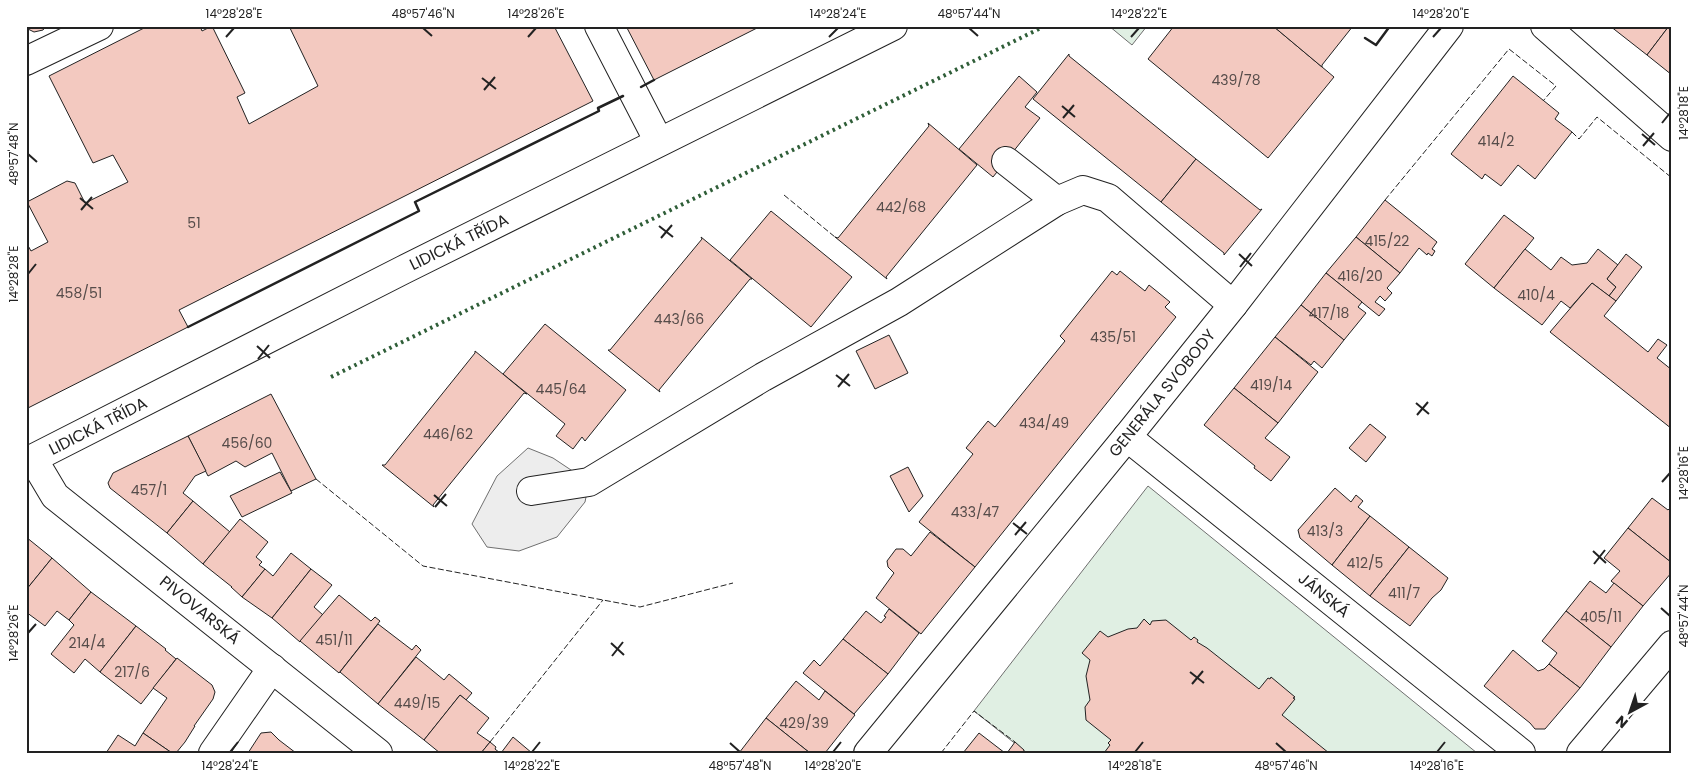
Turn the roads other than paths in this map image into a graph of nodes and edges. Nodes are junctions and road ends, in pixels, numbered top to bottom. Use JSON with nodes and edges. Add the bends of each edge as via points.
{"nodes":[{"id":1,"x":99,"y":26,"type":"edge"},
{"id":2,"x":599,"y":26,"type":"edge"},
{"id":3,"x":893,"y":26,"type":"edge"},
{"id":4,"x":1448,"y":26,"type":"edge"},
{"id":5,"x":1545,"y":26,"type":"edge"},
{"id":6,"x":26,"y":61,"type":"edge"},
{"id":7,"x":1672,"y":136,"type":"edge"},
{"id":8,"x":660,"y":142,"type":"junction"},
{"id":9,"x":1006,"y":161,"type":"dead end"},
{"id":10,"x":1057,"y":201,"type":"junction"},
{"id":11,"x":1233,"y":305,"type":"junction"},
{"id":12,"x":1127,"y":437,"type":"junction"},
{"id":13,"x":29,"y":461,"type":"edge"},
{"id":14,"x":531,"y":491,"type":"dead end"},
{"id":15,"x":1672,"y":645,"type":"edge"},
{"id":16,"x":272,"y":668,"type":"junction"},
{"id":17,"x":213,"y":753,"type":"edge"},
{"id":18,"x":378,"y":753,"type":"edge"},
{"id":19,"x":868,"y":753,"type":"edge"},
{"id":20,"x":1521,"y":753,"type":"edge"},
{"id":21,"x":1581,"y":753,"type":"edge"}],
"edges":[{"from":1,"to":6,"type":"street"},
{"from":2,"to":8,"type":"street"},
{"from":3,"to":8,"type":"street","name":"LIDICKÁ TŘÍDA"},
{"from":4,"to":11,"type":"street","name":"GENERÁLA SVOBODY"},
{"from":5,"to":7,"type":"street"},
{"from":8,"to":13,"type":"street","name":"LIDICKÁ TŘÍDA"},
{"from":9,"to":10,"type":"street"},
{"from":10,"to":11,"type":"street","via":[[1083,190],[1108,198]]},
{"from":10,"to":14,"type":"street","via":[[899,302],[763,377],[589,482]]},
{"from":11,"to":12,"type":"street","name":"GENERÁLA SVOBODY"},
{"from":12,"to":19,"type":"street","name":"GENERÁLA SVOBODY"},
{"from":12,"to":20,"type":"street","name":"JÁNSKÁ"},
{"from":13,"to":16,"type":"street","name":"PIVOVARSKÁ","via":[[54,496]]},
{"from":15,"to":21,"type":"street"},
{"from":16,"to":17,"type":"street"},
{"from":16,"to":18,"type":"street","name":"PIVOVARSKÁ"}]}
